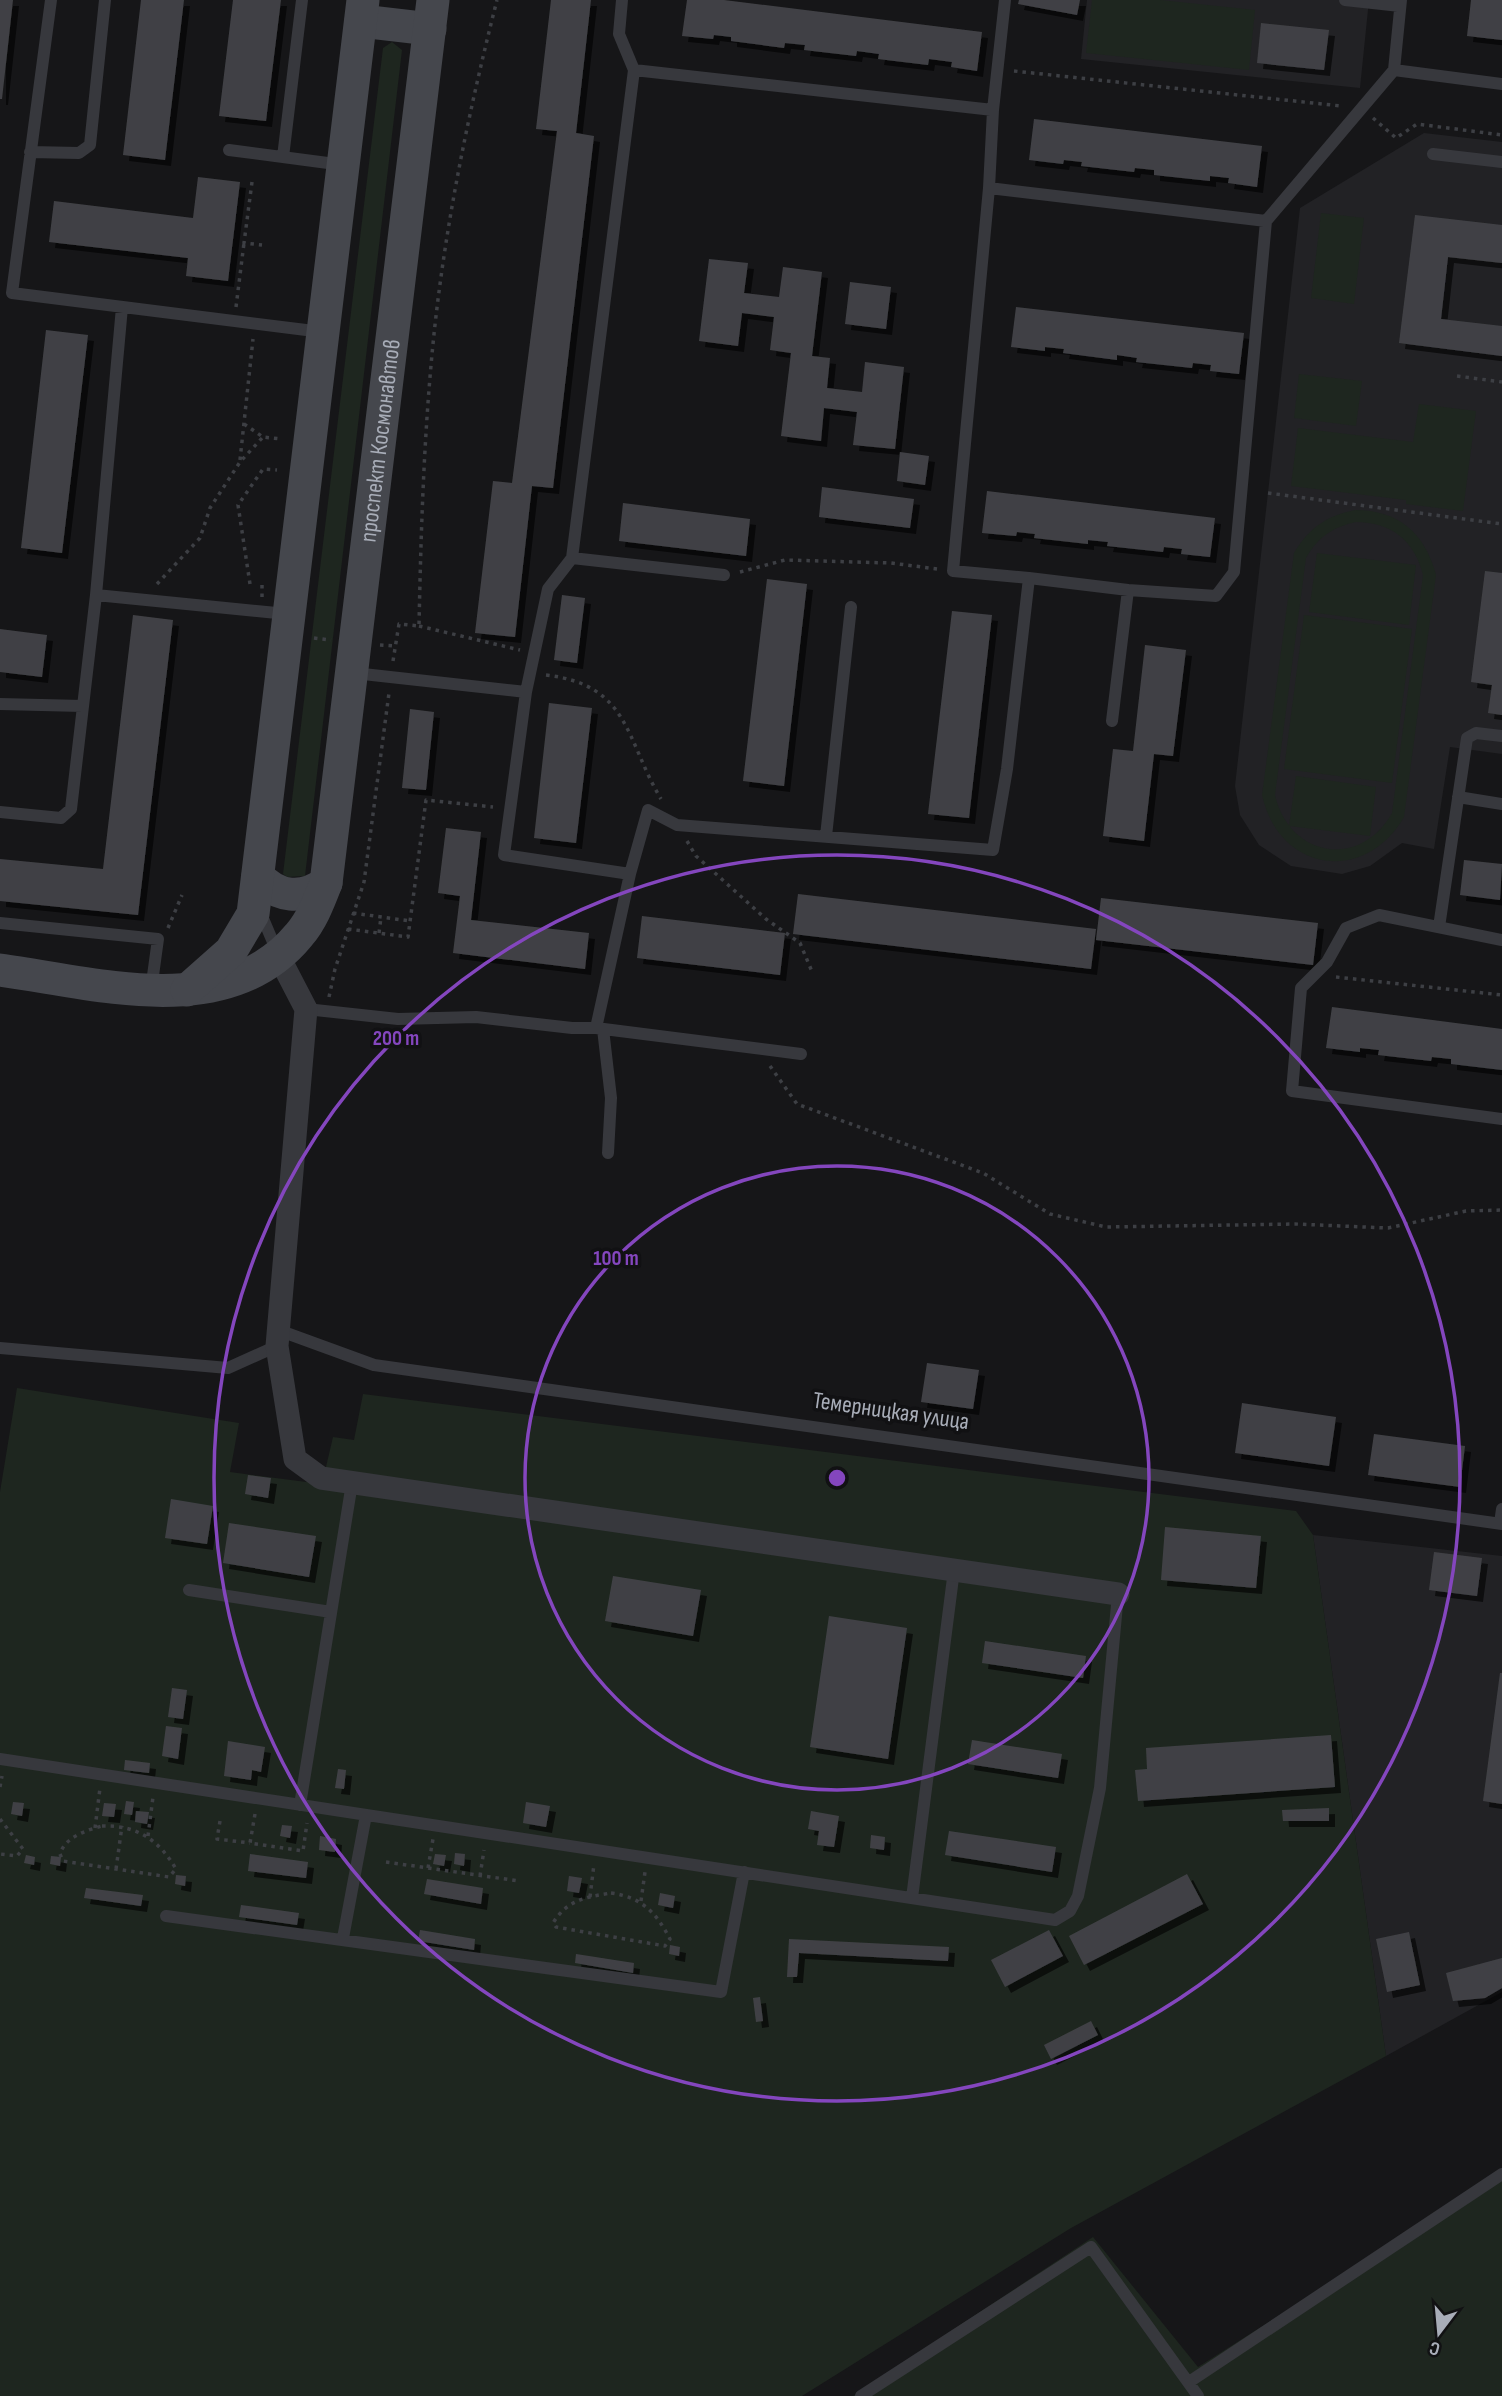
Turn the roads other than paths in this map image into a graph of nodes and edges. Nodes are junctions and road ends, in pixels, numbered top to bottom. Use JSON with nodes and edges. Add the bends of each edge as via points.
{"nodes":[{"id":1,"x":51,"y":0,"type":"edge"},
{"id":2,"x":105,"y":0,"type":"edge"},
{"id":3,"x":302,"y":0,"type":"edge"},
{"id":4,"x":622,"y":0,"type":"edge"},
{"id":5,"x":1005,"y":0,"type":"edge"},
{"id":6,"x":1345,"y":0,"type":"edge"},
{"id":7,"x":1400,"y":3,"type":"edge"},
{"id":8,"x":362,"y":10,"type":"edge"},
{"id":9,"x":431,"y":14,"type":"edge"},
{"id":10,"x":634,"y":70,"type":"junction"},
{"id":11,"x":1394,"y":70,"type":"junction"},
{"id":12,"x":1502,"y":84,"type":"edge"},
{"id":13,"x":993,"y":110,"type":"junction"},
{"id":14,"x":229,"y":150,"type":"dead end"},
{"id":15,"x":30,"y":152,"type":"junction"},
{"id":16,"x":1433,"y":154,"type":"dead end"},
{"id":17,"x":284,"y":157,"type":"junction"},
{"id":18,"x":1502,"y":162,"type":"edge"},
{"id":19,"x":343,"y":165,"type":"junction"},
{"id":20,"x":989,"y":188,"type":"junction"},
{"id":21,"x":1266,"y":221,"type":"junction"},
{"id":22,"x":6,"y":295,"type":"edge"},
{"id":23,"x":122,"y":307,"type":"junction"},
{"id":24,"x":322,"y":332,"type":"junction"},
{"id":25,"x":572,"y":558,"type":"junction"},
{"id":26,"x":724,"y":575,"type":"road end"},
{"id":27,"x":1029,"y":578,"type":"junction"},
{"id":28,"x":1128,"y":590,"type":"junction"},
{"id":29,"x":96,"y":595,"type":"junction"},
{"id":30,"x":851,"y":607,"type":"dead end"},
{"id":31,"x":287,"y":614,"type":"junction"},
{"id":32,"x":353,"y":673,"type":"junction"},
{"id":33,"x":526,"y":692,"type":"junction"},
{"id":34,"x":0,"y":704,"type":"edge"},
{"id":35,"x":83,"y":705,"type":"junction"},
{"id":36,"x":1112,"y":720,"type":"dead end"},
{"id":37,"x":1502,"y":736,"type":"edge"},
{"id":38,"x":1458,"y":797,"type":"junction"},
{"id":39,"x":1502,"y":804,"type":"edge"},
{"id":40,"x":0,"y":813,"type":"edge"},
{"id":41,"x":826,"y":836,"type":"junction"},
{"id":42,"x":630,"y":874,"type":"junction"},
{"id":43,"x":326,"y":883,"type":"junction"},
{"id":44,"x":256,"y":887,"type":"junction"},
{"id":45,"x":0,"y":923,"type":"edge"},
{"id":46,"x":1439,"y":927,"type":"junction"},
{"id":47,"x":1502,"y":940,"type":"edge"},
{"id":48,"x":279,"y":957,"type":"junction"},
{"id":49,"x":0,"y":970,"type":"edge"},
{"id":50,"x":151,"y":990,"type":"junction"},
{"id":51,"x":187,"y":990,"type":"junction"},
{"id":52,"x":316,"y":1009,"type":"junction"},
{"id":53,"x":600,"y":1028,"type":"junction"},
{"id":54,"x":801,"y":1054,"type":"dead end"},
{"id":55,"x":1502,"y":1119,"type":"edge"},
{"id":56,"x":608,"y":1153,"type":"dead end"},
{"id":57,"x":278,"y":1338,"type":"junction"},
{"id":58,"x":0,"y":1348,"type":"edge"},
{"id":59,"x":352,"y":1483,"type":"junction"},
{"id":60,"x":1502,"y":1509,"type":"edge"},
{"id":61,"x":1501,"y":1524,"type":"edge"},
{"id":62,"x":954,"y":1570,"type":"junction"},
{"id":63,"x":190,"y":1590,"type":"dead end"},
{"id":64,"x":1118,"y":1594,"type":"joint"},
{"id":65,"x":331,"y":1612,"type":"junction"},
{"id":66,"x":0,"y":1759,"type":"edge"},
{"id":67,"x":305,"y":1806,"type":"junction"},
{"id":68,"x":366,"y":1815,"type":"junction"},
{"id":69,"x":744,"y":1872,"type":"junction"},
{"id":70,"x":912,"y":1898,"type":"junction"},
{"id":71,"x":166,"y":1916,"type":"dead end"},
{"id":72,"x":343,"y":1938,"type":"junction"},
{"id":73,"x":1502,"y":2174,"type":"edge"},
{"id":74,"x":1189,"y":2382,"type":"junction"},
{"id":75,"x":861,"y":2396,"type":"edge"},
{"id":76,"x":1198,"y":2396,"type":"edge"}],
"edges":[{"from":1,"to":15,"type":"lane"},
{"from":2,"to":15,"type":"lane","via":[[90,145],[79,153]]},
{"from":3,"to":17,"type":"lane"},
{"from":4,"to":10,"type":"lane","via":[[620,34]]},
{"from":5,"to":13,"type":"lane"},
{"from":6,"to":7,"type":"lane"},
{"from":7,"to":11,"type":"lane"},
{"from":8,"to":9,"type":"main road"},
{"from":8,"to":19,"type":"main road"},
{"from":9,"to":32,"type":"main road","name":"проспект Космонавтов"},
{"from":10,"to":13,"type":"lane"},
{"from":10,"to":25,"type":"lane"},
{"from":11,"to":12,"type":"lane"},
{"from":11,"to":21,"type":"lane","via":[[1356,107]]},
{"from":13,"to":20,"type":"lane"},
{"from":14,"to":17,"type":"lane"},
{"from":15,"to":22,"type":"lane"},
{"from":16,"to":18,"type":"lane"},
{"from":17,"to":19,"type":"lane"},
{"from":19,"to":24,"type":"main road"},
{"from":20,"to":21,"type":"lane"},
{"from":20,"to":27,"type":"lane","via":[[953,571]]},
{"from":21,"to":28,"type":"lane","via":[[1234,572],[1216,596]]},
{"from":22,"to":23,"type":"lane"},
{"from":23,"to":24,"type":"lane"},
{"from":23,"to":29,"type":"lane"},
{"from":24,"to":31,"type":"main road"},
{"from":25,"to":26,"type":"lane"},
{"from":25,"to":33,"type":"lane","via":[[548,589]]},
{"from":27,"to":28,"type":"lane"},
{"from":27,"to":41,"type":"lane","via":[[993,850]]},
{"from":28,"to":36,"type":"lane"},
{"from":29,"to":31,"type":"lane"},
{"from":29,"to":35,"type":"lane"},
{"from":30,"to":41,"type":"lane"},
{"from":31,"to":44,"type":"main road"},
{"from":32,"to":33,"type":"lane"},
{"from":32,"to":43,"type":"main road","name":"проспект Космонавтов"},
{"from":33,"to":42,"type":"lane","via":[[504,855]]},
{"from":34,"to":35,"type":"lane"},
{"from":35,"to":40,"type":"lane","via":[[71,809],[61,818]]},
{"from":37,"to":38,"type":"lane","via":[[1476,733],[1467,738]]},
{"from":38,"to":39,"type":"lane"},
{"from":38,"to":46,"type":"lane"},
{"from":41,"to":42,"type":"lane","via":[[677,825],[648,810]]},
{"from":42,"to":53,"type":"lane"},
{"from":43,"to":44,"type":"main road","via":[[290,895],[266,885]]},
{"from":43,"to":48,"type":"main road","name":"проспект Космонавтов","via":[[301,934]]},
{"from":44,"to":48,"type":"lane"},
{"from":44,"to":51,"type":"main road","via":[[253,914],[231,951]]},
{"from":45,"to":50,"type":"lane","via":[[158,939]]},
{"from":46,"to":47,"type":"lane"},
{"from":46,"to":55,"type":"lane","via":[[1379,915],[1346,928],[1327,962],[1301,988],[1292,1091]]},
{"from":48,"to":51,"type":"main road","name":"проспект Космонавтов","via":[[230,984]]},
{"from":48,"to":52,"type":"street"},
{"from":49,"to":50,"type":"main road","name":"проспект Космонавтов"},
{"from":50,"to":51,"type":"main road","name":"проспект Космонавтов"},
{"from":52,"to":53,"type":"lane","via":[[398,1019],[476,1017]]},
{"from":52,"to":57,"type":"street"},
{"from":53,"to":54,"type":"lane"},
{"from":53,"to":56,"type":"lane","via":[[611,1098]]},
{"from":57,"to":58,"type":"lane","via":[[228,1367]]},
{"from":57,"to":59,"type":"street","via":[[295,1459],[321,1478]]},
{"from":57,"to":61,"type":"lane","name":"Темерницкая улица","via":[[374,1365]]},
{"from":59,"to":62,"type":"street"},
{"from":59,"to":65,"type":"lane"},
{"from":60,"to":61,"type":"lane"},
{"from":62,"to":64,"type":"street"},
{"from":62,"to":70,"type":"lane"},
{"from":63,"to":65,"type":"lane"},
{"from":64,"to":70,"type":"lane","via":[[1101,1788],[1078,1896],[1070,1911],[1055,1920]]},
{"from":65,"to":67,"type":"lane"},
{"from":66,"to":67,"type":"lane"},
{"from":67,"to":68,"type":"lane"},
{"from":68,"to":69,"type":"lane"},
{"from":68,"to":72,"type":"lane"},
{"from":69,"to":70,"type":"lane"},
{"from":69,"to":72,"type":"lane","via":[[721,1992]]},
{"from":71,"to":72,"type":"lane"},
{"from":73,"to":74,"type":"lane"},
{"from":74,"to":75,"type":"lane","via":[[1091,2248]]},
{"from":74,"to":76,"type":"lane"}]}
